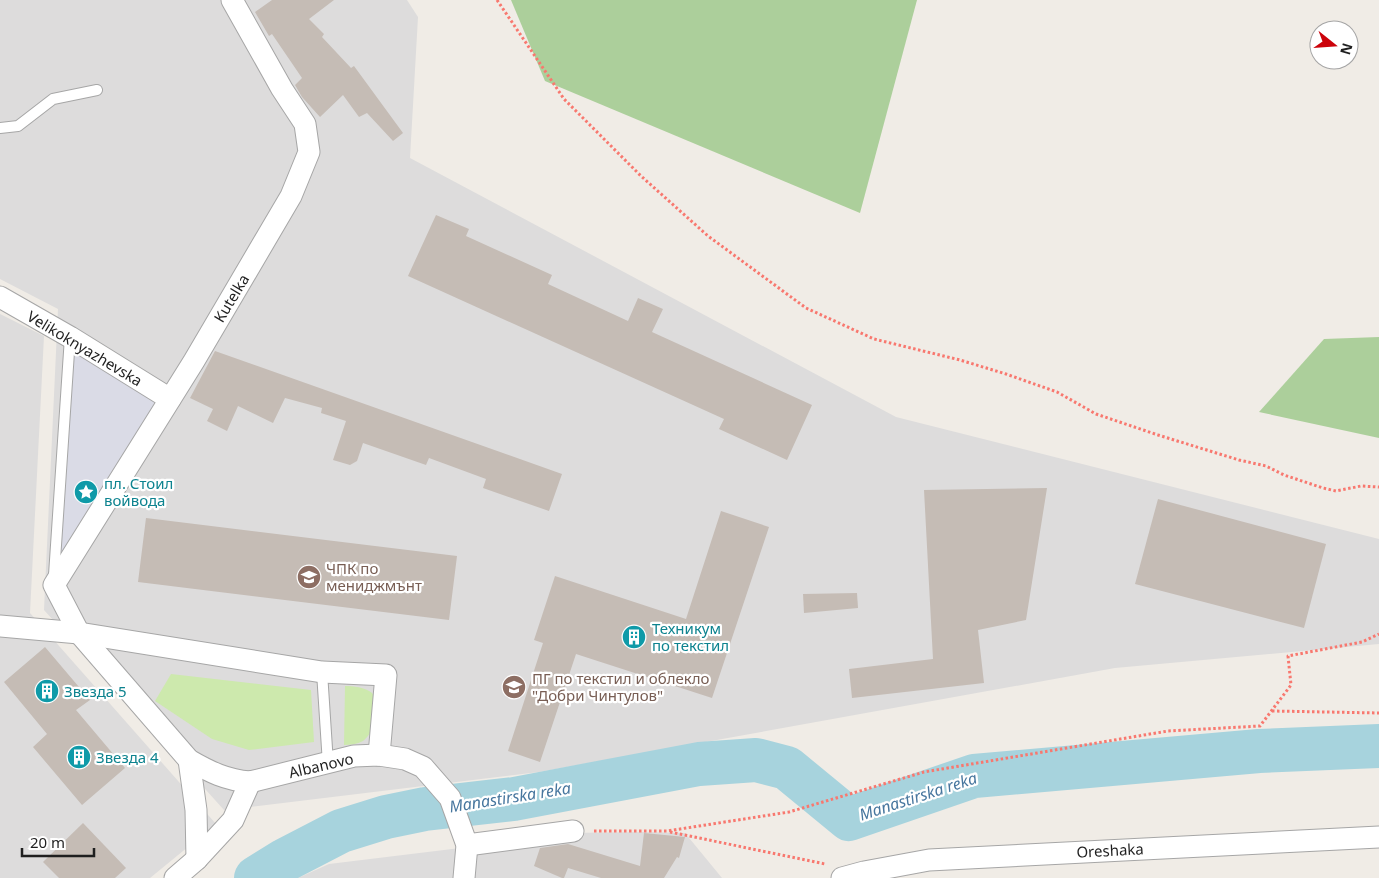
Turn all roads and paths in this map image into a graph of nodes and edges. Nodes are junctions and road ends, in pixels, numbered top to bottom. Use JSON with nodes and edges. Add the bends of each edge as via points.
{"nodes":[{"id":1,"x":232,"y":0,"type":"edge"},
{"id":2,"x":497,"y":0,"type":"edge"},
{"id":3,"x":97,"y":90,"type":"dead end"},
{"id":4,"x":0,"y":128,"type":"edge"},
{"id":5,"x":0,"y":297,"type":"edge"},
{"id":6,"x":70,"y":337,"type":"junction"},
{"id":7,"x":170,"y":399,"type":"junction"},
{"id":8,"x":1379,"y":487,"type":"edge"},
{"id":9,"x":54,"y":585,"type":"junction"},
{"id":10,"x":0,"y":626,"type":"edge"},
{"id":11,"x":79,"y":633,"type":"junction"},
{"id":12,"x":1379,"y":634,"type":"edge"},
{"id":13,"x":322,"y":672,"type":"junction"},
{"id":14,"x":1271,"y":711,"type":"junction"},
{"id":15,"x":1379,"y":713,"type":"edge"},
{"id":16,"x":379,"y":755,"type":"junction"},
{"id":17,"x":189,"y":760,"type":"junction"},
{"id":18,"x":328,"y":764,"type":"junction"},
{"id":19,"x":250,"y":782,"type":"junction"},
{"id":20,"x":573,"y":830,"type":"joint"},
{"id":21,"x":667,"y":831,"type":"junction"},
{"id":22,"x":1379,"y":837,"type":"edge"},
{"id":23,"x":467,"y":845,"type":"junction"},
{"id":24,"x":197,"y":859,"type":"junction"},
{"id":25,"x":834,"y":871,"type":"edge"},
{"id":26,"x":175,"y":878,"type":"edge"},
{"id":27,"x":464,"y":878,"type":"edge"}],
"edges":[{"from":1,"to":7,"type":"street","name":"Kutelka","via":[[305,124],[308,152],[291,196]]},
{"from":2,"to":8,"type":"path","via":[[564,99],[708,236],[806,308],[874,339],[1006,374],[1057,392],[1096,414],[1266,466],[1323,488],[1336,491],[1361,486]]},
{"from":3,"to":4,"type":"lane","via":[[53,99],[18,126]]},
{"from":5,"to":6,"type":"street","name":"Velikoknyazhevska"},
{"from":6,"to":7,"type":"street","name":"Velikoknyazhevska"},
{"from":6,"to":9,"type":"lane"},
{"from":7,"to":9,"type":"street","name":"Kutelka"},
{"from":9,"to":11,"type":"street"},
{"from":10,"to":11,"type":"street"},
{"from":11,"to":13,"type":"street"},
{"from":11,"to":17,"type":"street"},
{"from":12,"to":14,"type":"path","via":[[1362,642],[1288,656],[1291,685]]},
{"from":13,"to":16,"type":"street","via":[[386,675]]},
{"from":13,"to":18,"type":"lane"},
{"from":14,"to":15,"type":"path"},
{"from":14,"to":21,"type":"path","via":[[1260,726],[1168,731],[924,772],[790,812]]},
{"from":16,"to":18,"type":"street","name":"Albanovo","via":[[354,756]]},
{"from":16,"to":23,"type":"street","name":"Albanovo","via":[[423,766],[450,798]]},
{"from":17,"to":19,"type":"street","name":"Albanovo","via":[[226,778]]},
{"from":17,"to":24,"type":"street","via":[[196,810]]},
{"from":18,"to":19,"type":"street","name":"Albanovo"},
{"from":19,"to":24,"type":"street","via":[[233,820]]},
{"from":20,"to":21,"type":"path"},
{"from":20,"to":23,"type":"street"},
{"from":21,"to":25,"type":"path"},
{"from":22,"to":25,"type":"street","name":"Oreshaka","via":[[929,860],[864,872]]},
{"from":23,"to":27,"type":"street","name":"Albanovo"},
{"from":24,"to":26,"type":"street"}]}
